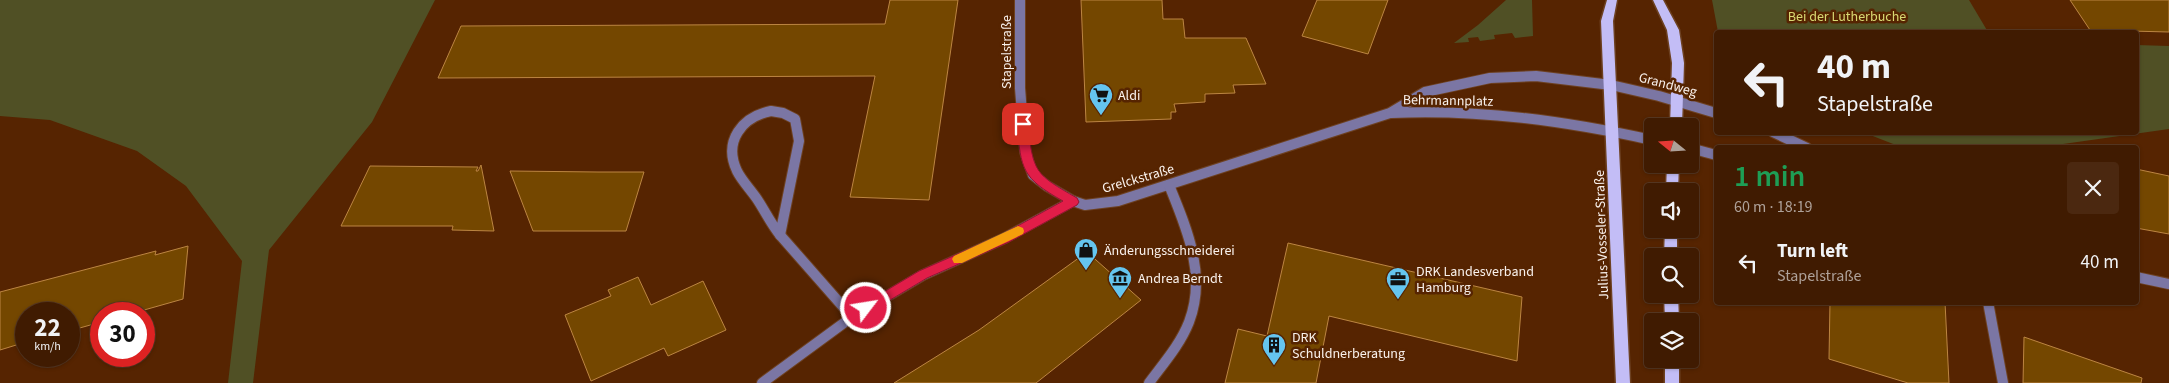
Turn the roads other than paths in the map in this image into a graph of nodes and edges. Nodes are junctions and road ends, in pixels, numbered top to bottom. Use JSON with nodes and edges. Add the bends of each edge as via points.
{"nodes":[{"id":1,"x":1020,"y":0,"type":"edge"},
{"id":2,"x":1612,"y":0,"type":"edge"},
{"id":3,"x":1658,"y":0,"type":"edge"},
{"id":4,"x":1611,"y":85,"type":"junction"},
{"id":5,"x":1678,"y":101,"type":"junction"},
{"id":6,"x":1714,"y":112,"type":"edge"},
{"id":7,"x":1390,"y":113,"type":"junction"},
{"id":8,"x":1677,"y":118,"type":"edge"},
{"id":9,"x":1613,"y":131,"type":"junction"},
{"id":10,"x":1779,"y":135,"type":"edge"},
{"id":11,"x":1644,"y":138,"type":"edge"},
{"id":12,"x":1801,"y":145,"type":"edge"},
{"id":13,"x":1699,"y":150,"type":"edge"},
{"id":14,"x":1714,"y":154,"type":"edge"},
{"id":15,"x":1169,"y":185,"type":"junction"},
{"id":16,"x":1073,"y":202,"type":"junction"},
{"id":17,"x":780,"y":236,"type":"junction"},
{"id":18,"x":2139,"y":278,"type":"edge"},
{"id":19,"x":2169,"y":284,"type":"edge"},
{"id":20,"x":1989,"y":305,"type":"edge"},
{"id":21,"x":852,"y":317,"type":"junction"},
{"id":22,"x":1672,"y":368,"type":"edge"},
{"id":23,"x":762,"y":383,"type":"edge"},
{"id":24,"x":1149,"y":383,"type":"edge"},
{"id":25,"x":1623,"y":383,"type":"edge"},
{"id":26,"x":1672,"y":383,"type":"edge"},
{"id":27,"x":2003,"y":383,"type":"edge"}],
"edges":[{"from":1,"to":16,"type":"street","name":"Stapelstraße","via":[[1020,88],[1025,152],[1033,175]]},
{"from":2,"to":4,"type":"main road","name":"Julius-Vosseler-Straße","via":[[1607,21]]},
{"from":3,"to":5,"type":"main road","via":[[1673,30],[1678,63]]},
{"from":4,"to":5,"type":"street","name":"Grandweg"},
{"from":4,"to":7,"type":"street","name":"Behrmannplatz","via":[[1536,76],[1490,78],[1425,92]]},
{"from":4,"to":9,"type":"main road","name":"Julius-Vosseler-Straße"},
{"from":5,"to":6,"type":"street","name":"Grandweg"},
{"from":5,"to":8,"type":"main road"},
{"from":7,"to":9,"type":"street","name":"Behrmannplatz","via":[[1491,114]]},
{"from":7,"to":15,"type":"street","name":"Grelckstraße"},
{"from":9,"to":11,"type":"street"},
{"from":9,"to":25,"type":"main road","name":"Julius-Vosseler-Straße"},
{"from":10,"to":12,"type":"street"},
{"from":13,"to":14,"type":"street"},
{"from":15,"to":16,"type":"street","name":"Grelckstraße","via":[[1118,201],[1085,205]]},
{"from":15,"to":24,"type":"street","via":[[1191,240],[1197,282],[1188,323]]},
{"from":16,"to":21,"type":"street","via":[[1005,238],[923,274]]},
{"from":17,"to":17,"type":"street","via":[[735,167],[730,150],[737,130],[746,121],[769,111],[789,114],[795,120],[799,141]]},
{"from":17,"to":21,"type":"street"},
{"from":18,"to":19,"type":"street"},
{"from":20,"to":27,"type":"street"},
{"from":21,"to":23,"type":"street"},
{"from":22,"to":26,"type":"main road"}]}
